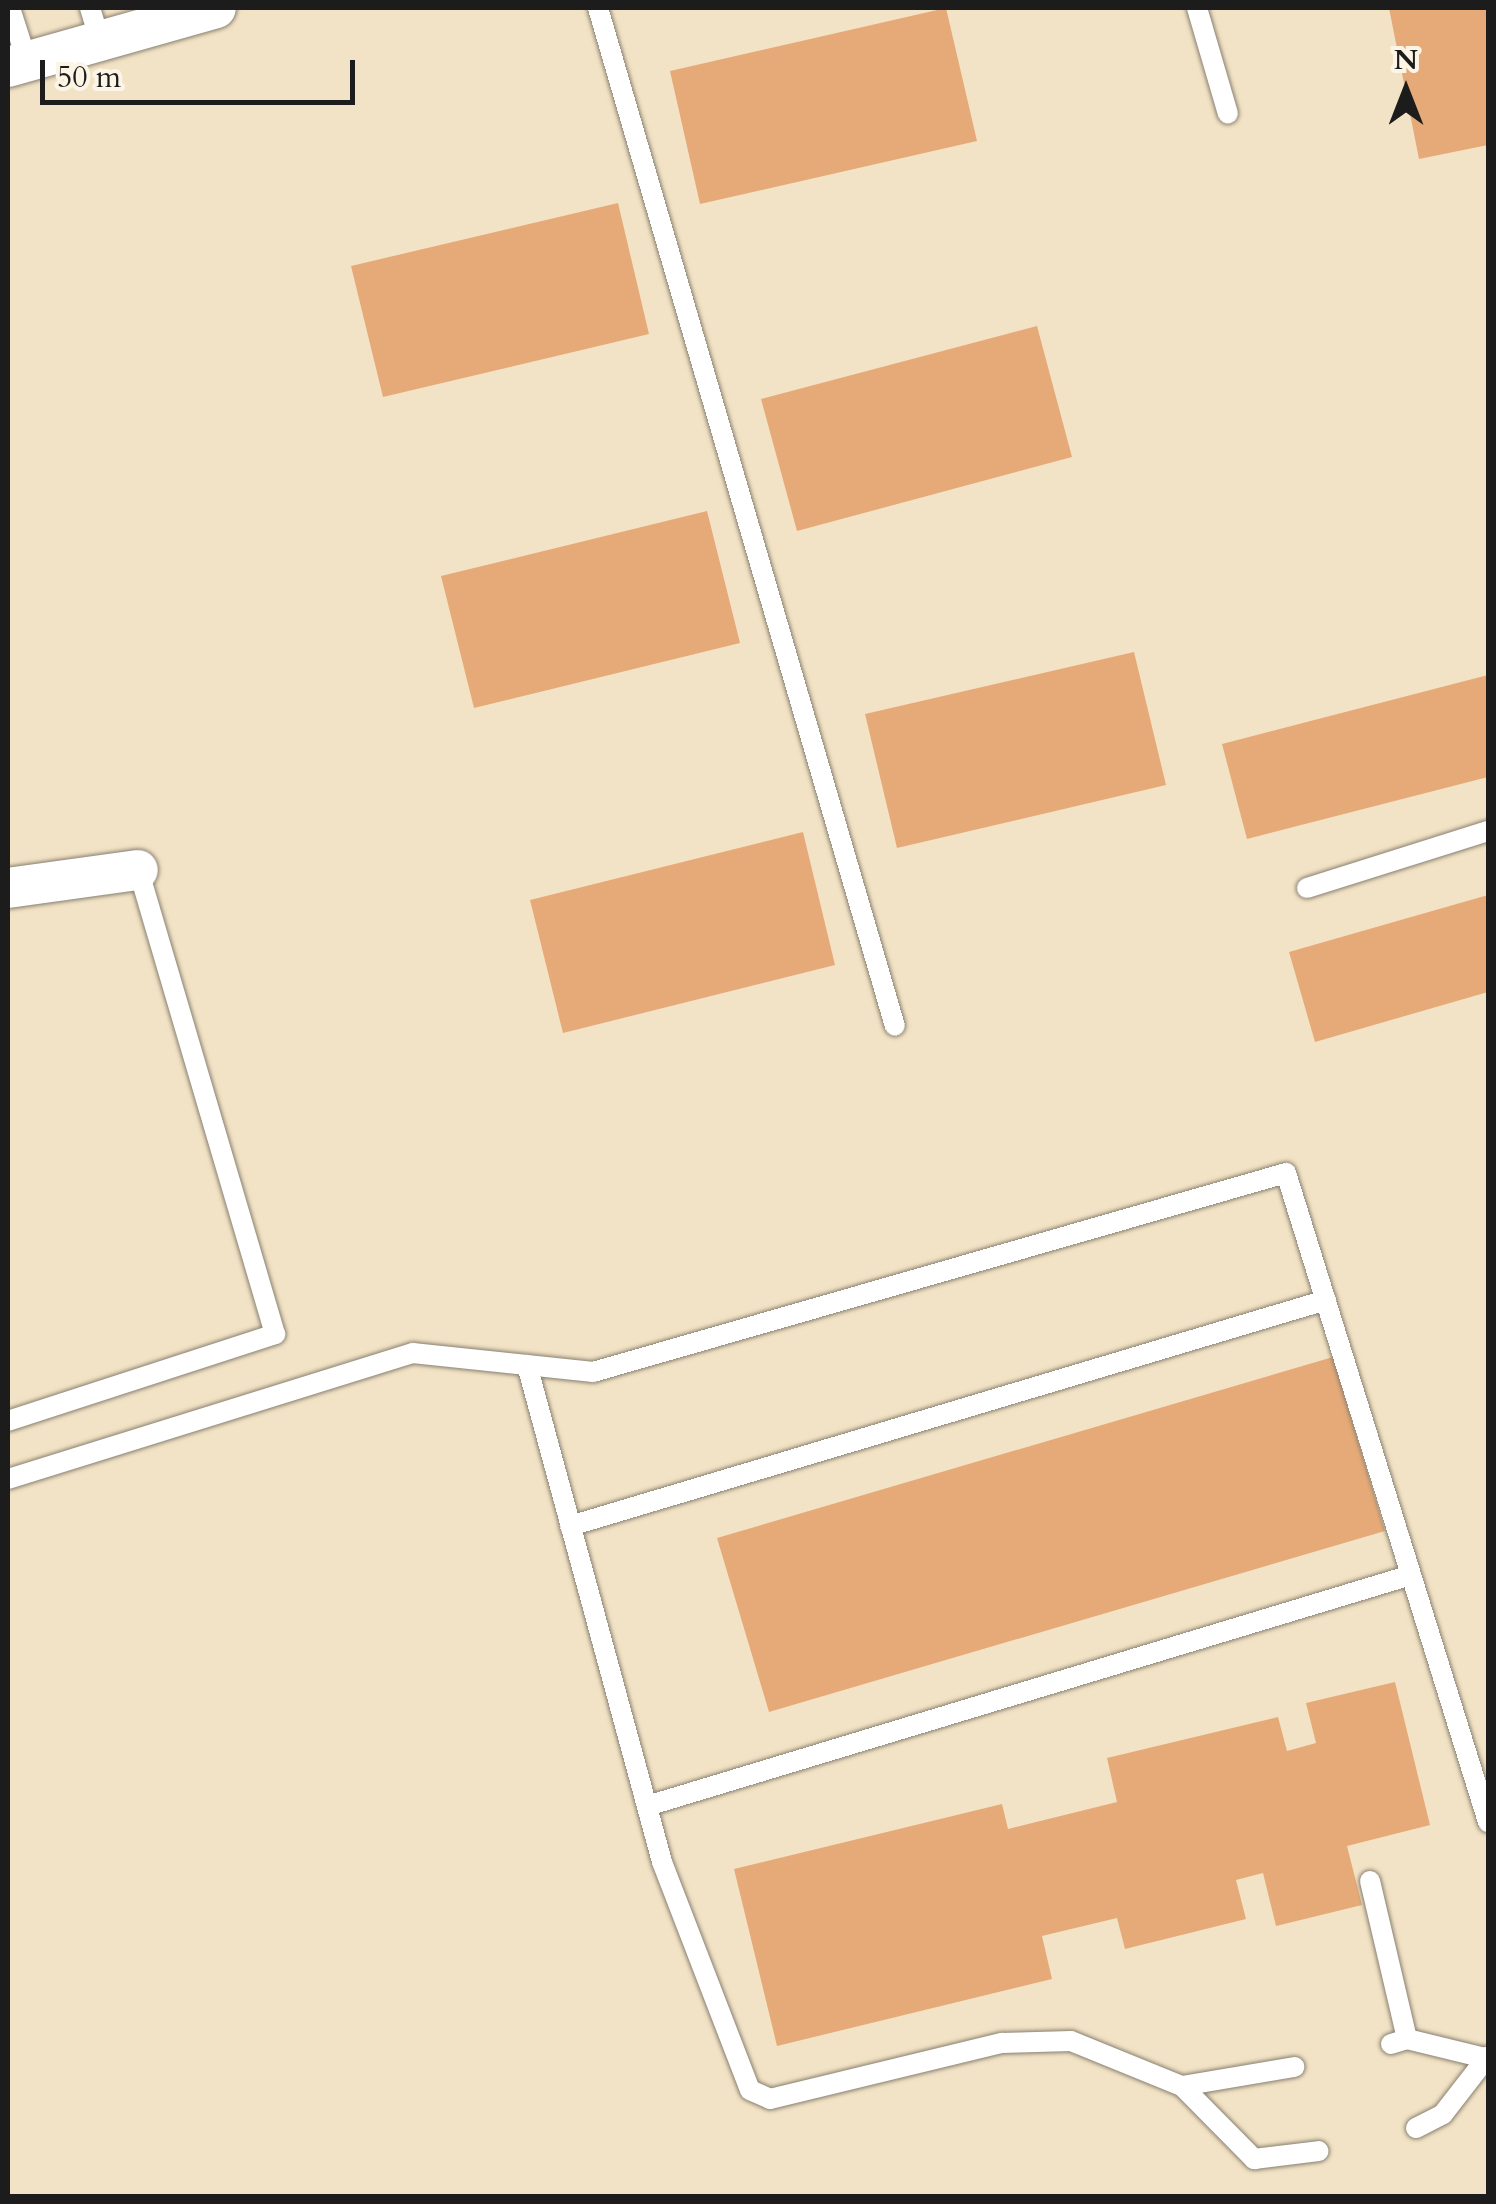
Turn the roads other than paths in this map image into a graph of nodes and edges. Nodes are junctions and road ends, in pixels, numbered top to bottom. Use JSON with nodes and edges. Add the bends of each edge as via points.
{"nodes":[{"id":1,"x":10,"y":8,"type":"edge"},
{"id":2,"x":216,"y":8,"type":"edge"},
{"id":3,"x":598,"y":8,"type":"edge"},
{"id":4,"x":1197,"y":8,"type":"edge"},
{"id":5,"x":95,"y":24,"type":"edge"},
{"id":6,"x":17,"y":64,"type":"edge"},
{"id":7,"x":1228,"y":114,"type":"dead end"},
{"id":8,"x":1488,"y":831,"type":"edge"},
{"id":9,"x":138,"y":870,"type":"joint"},
{"id":10,"x":8,"y":888,"type":"edge"},
{"id":11,"x":1307,"y":888,"type":"dead end"},
{"id":12,"x":895,"y":1026,"type":"dead end"},
{"id":13,"x":1326,"y":1300,"type":"junction"},
{"id":14,"x":527,"y":1365,"type":"junction"},
{"id":15,"x":8,"y":1421,"type":"edge"},
{"id":16,"x":8,"y":1478,"type":"edge"},
{"id":17,"x":570,"y":1526,"type":"junction"},
{"id":18,"x":1412,"y":1575,"type":"junction"},
{"id":19,"x":647,"y":1806,"type":"junction"},
{"id":20,"x":1488,"y":1822,"type":"edge"},
{"id":21,"x":1370,"y":1881,"type":"dead end"},
{"id":22,"x":1485,"y":2056,"type":"edge"},
{"id":23,"x":1294,"y":2067,"type":"dead end"},
{"id":24,"x":1182,"y":2086,"type":"junction"},
{"id":25,"x":1416,"y":2128,"type":"dead end"},
{"id":26,"x":1320,"y":2151,"type":"dead end"}],
"edges":[{"from":1,"to":6,"type":"lane"},
{"from":2,"to":5,"type":"street"},
{"from":3,"to":12,"type":"lane"},
{"from":4,"to":7,"type":"lane"},
{"from":5,"to":6,"type":"street"},
{"from":8,"to":11,"type":"lane"},
{"from":9,"to":10,"type":"street"},
{"from":9,"to":15,"type":"lane","via":[[274,1334]]},
{"from":13,"to":14,"type":"lane","via":[[1286,1174],[593,1372]]},
{"from":13,"to":17,"type":"lane"},
{"from":13,"to":18,"type":"lane"},
{"from":14,"to":16,"type":"lane","via":[[413,1353]]},
{"from":14,"to":17,"type":"lane"},
{"from":17,"to":19,"type":"lane"},
{"from":18,"to":19,"type":"lane"},
{"from":18,"to":20,"type":"lane"},
{"from":19,"to":24,"type":"lane","via":[[750,2090],[770,2099],[1002,2043],[1071,2042]]},
{"from":21,"to":22,"type":"lane","via":[[1399,2041]]},
{"from":22,"to":25,"type":"lane","via":[[1443,2114]]},
{"from":23,"to":24,"type":"lane"},
{"from":24,"to":26,"type":"lane","via":[[1254,2158]]}]}
